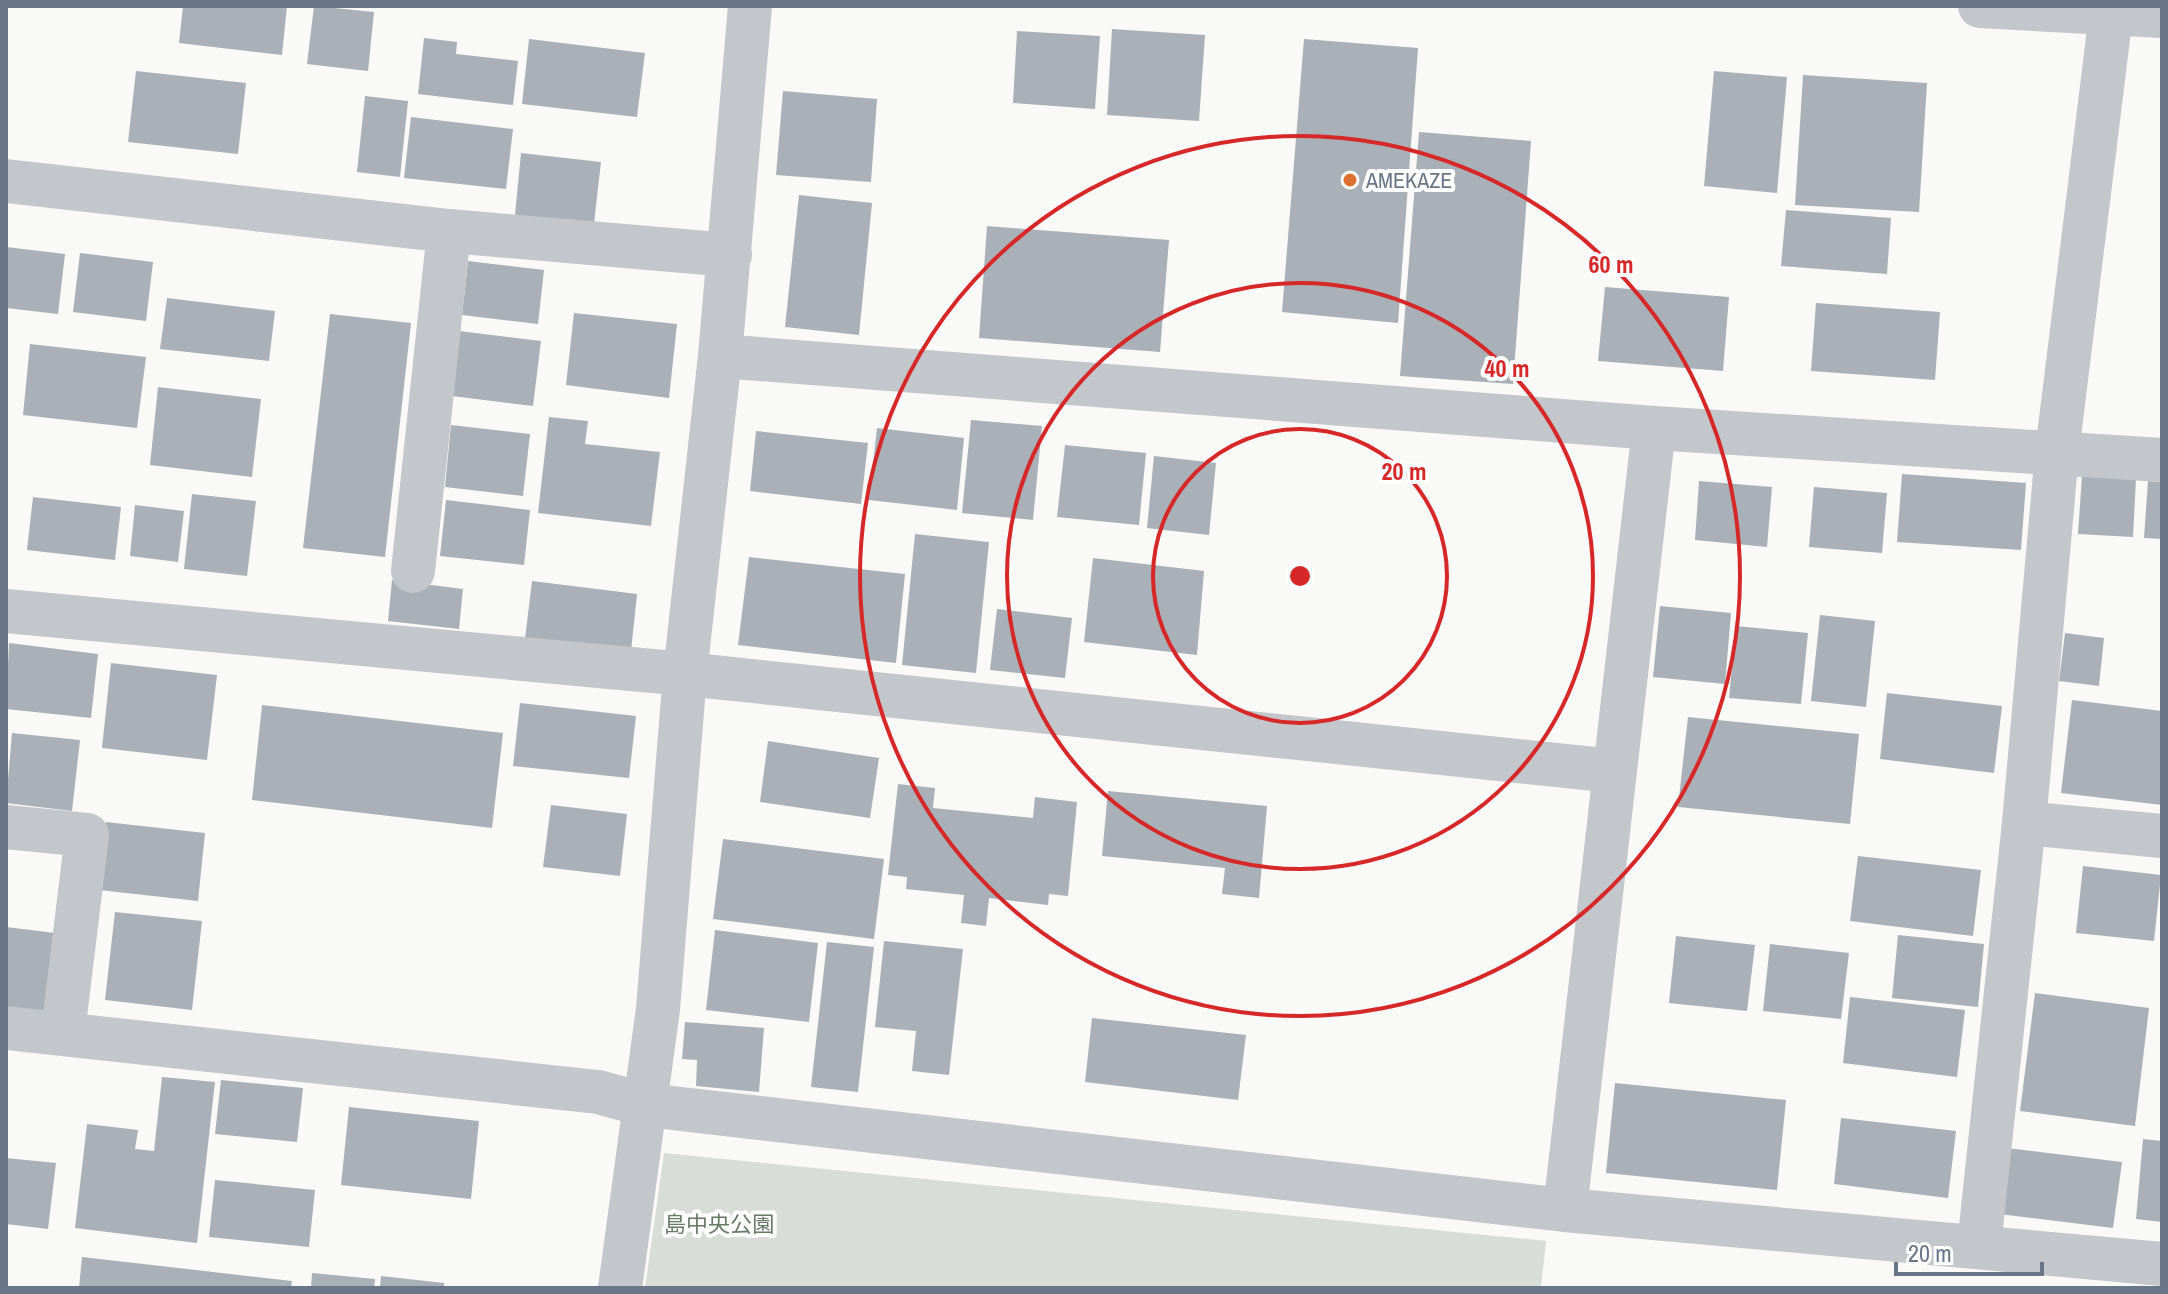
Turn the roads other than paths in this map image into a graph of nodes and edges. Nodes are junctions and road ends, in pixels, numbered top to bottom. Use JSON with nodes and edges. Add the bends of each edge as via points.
{"nodes":[{"id":1,"x":750,"y":6,"type":"edge"},
{"id":2,"x":1980,"y":6,"type":"edge"},
{"id":3,"x":2112,"y":10,"type":"edge"},
{"id":4,"x":2162,"y":16,"type":"edge"},
{"id":5,"x":6,"y":181,"type":"edge"},
{"id":6,"x":449,"y":231,"type":"junction"},
{"id":7,"x":730,"y":255,"type":"junction"},
{"id":8,"x":720,"y":356,"type":"junction"},
{"id":9,"x":1654,"y":428,"type":"junction"},
{"id":10,"x":2057,"y":452,"type":"junction"},
{"id":11,"x":2162,"y":460,"type":"edge"},
{"id":12,"x":413,"y":571,"type":"dead end"},
{"id":13,"x":6,"y":611,"type":"edge"},
{"id":14,"x":685,"y":674,"type":"junction"},
{"id":15,"x":1614,"y":771,"type":"junction"},
{"id":16,"x":2024,"y":823,"type":"junction"},
{"id":17,"x":6,"y":827,"type":"edge"},
{"id":18,"x":2162,"y":836,"type":"edge"},
{"id":19,"x":6,"y":1028,"type":"edge"},
{"id":20,"x":63,"y":1032,"type":"junction"},
{"id":21,"x":646,"y":1105,"type":"junction"},
{"id":22,"x":1565,"y":1210,"type":"junction"},
{"id":23,"x":1979,"y":1246,"type":"junction"},
{"id":24,"x":2162,"y":1264,"type":"edge"},
{"id":25,"x":620,"y":1288,"type":"edge"}],
"edges":[{"from":1,"to":7,"type":"street"},
{"from":2,"to":3,"type":"street"},
{"from":3,"to":4,"type":"street"},
{"from":3,"to":10,"type":"street"},
{"from":5,"to":6,"type":"street"},
{"from":6,"to":7,"type":"street"},
{"from":6,"to":12,"type":"street"},
{"from":7,"to":8,"type":"street"},
{"from":8,"to":9,"type":"street"},
{"from":8,"to":14,"type":"street"},
{"from":9,"to":10,"type":"street"},
{"from":9,"to":15,"type":"street"},
{"from":10,"to":11,"type":"street"},
{"from":10,"to":16,"type":"street"},
{"from":13,"to":14,"type":"street"},
{"from":14,"to":15,"type":"street"},
{"from":14,"to":21,"type":"street"},
{"from":15,"to":22,"type":"street"},
{"from":16,"to":18,"type":"street"},
{"from":16,"to":23,"type":"street"},
{"from":17,"to":20,"type":"street","via":[[87,835]]},
{"from":19,"to":20,"type":"street"},
{"from":20,"to":21,"type":"street","via":[[598,1092]]},
{"from":21,"to":22,"type":"street"},
{"from":21,"to":25,"type":"street"},
{"from":22,"to":23,"type":"street"},
{"from":23,"to":24,"type":"street"}]}
